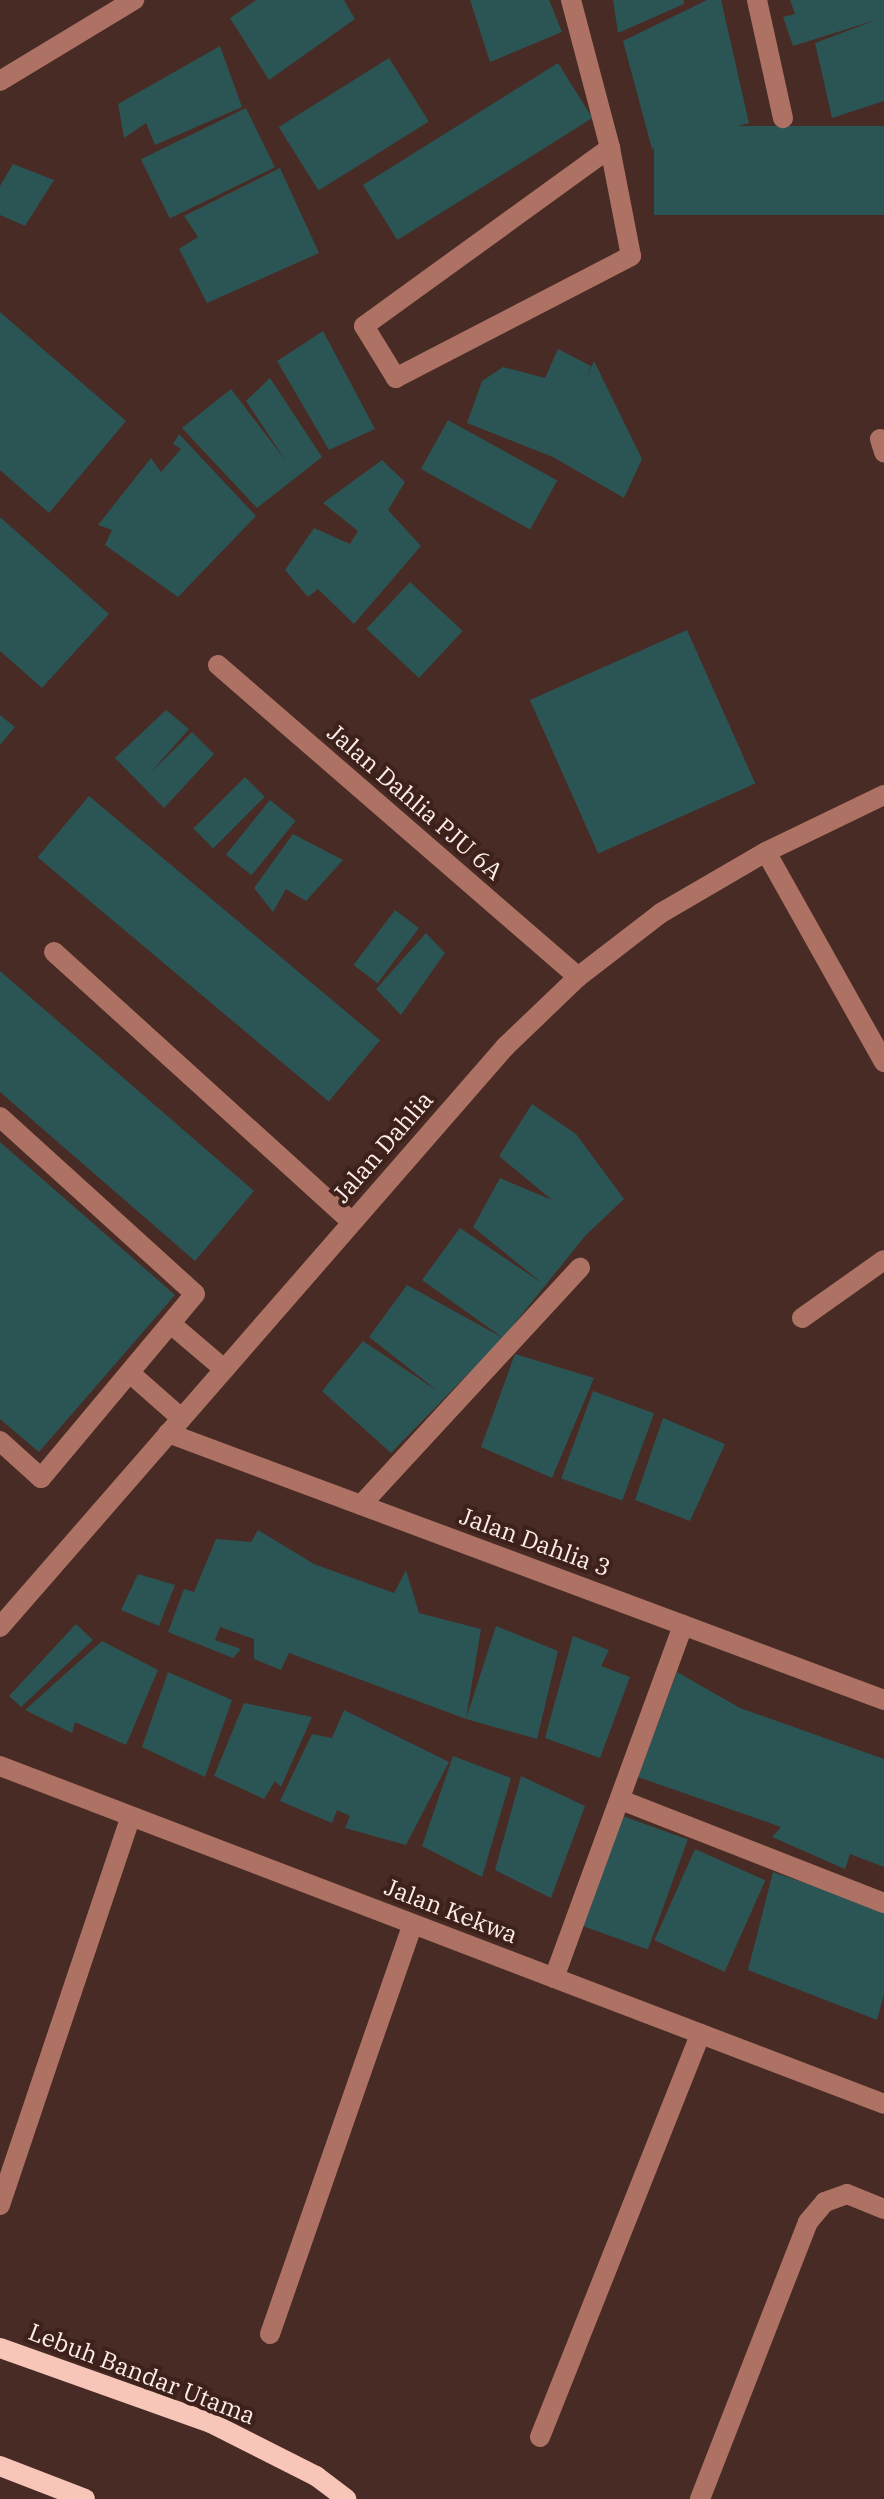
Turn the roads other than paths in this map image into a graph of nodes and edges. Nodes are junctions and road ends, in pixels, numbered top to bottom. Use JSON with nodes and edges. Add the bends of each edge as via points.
{"nodes":[{"id":1,"x":134,"y":0,"type":"edge"},
{"id":2,"x":571,"y":0,"type":"edge"},
{"id":3,"x":757,"y":0,"type":"edge"},
{"id":4,"x":0,"y":81,"type":"edge"},
{"id":5,"x":783,"y":118,"type":"dead end"},
{"id":6,"x":610,"y":148,"type":"junction"},
{"id":7,"x":218,"y":665,"type":"dead end"},
{"id":8,"x":884,"y":795,"type":"edge"},
{"id":9,"x":766,"y":852,"type":"junction"},
{"id":10,"x":54,"y":952,"type":"dead end"},
{"id":11,"x":578,"y":977,"type":"junction"},
{"id":12,"x":884,"y":1062,"type":"edge"},
{"id":13,"x":0,"y":1117,"type":"edge"},
{"id":14,"x":352,"y":1222,"type":"junction"},
{"id":15,"x":884,"y":1260,"type":"edge"},
{"id":16,"x":580,"y":1268,"type":"dead end"},
{"id":17,"x":802,"y":1318,"type":"dead end"},
{"id":18,"x":171,"y":1324,"type":"junction"},
{"id":19,"x":224,"y":1369,"type":"junction"},
{"id":20,"x":131,"y":1374,"type":"junction"},
{"id":21,"x":175,"y":1426,"type":"junction"},
{"id":22,"x":0,"y":1441,"type":"edge"},
{"id":23,"x":361,"y":1505,"type":"junction"},
{"id":24,"x":683,"y":1625,"type":"junction"},
{"id":25,"x":0,"y":1627,"type":"edge"},
{"id":26,"x":884,"y":1700,"type":"edge"},
{"id":27,"x":0,"y":1766,"type":"edge"},
{"id":28,"x":621,"y":1800,"type":"junction"},
{"id":29,"x":131,"y":1816,"type":"junction"},
{"id":30,"x":884,"y":1903,"type":"edge"},
{"id":31,"x":413,"y":1924,"type":"junction"},
{"id":32,"x":554,"y":1978,"type":"junction"},
{"id":33,"x":700,"y":2034,"type":"junction"},
{"id":34,"x":884,"y":2104,"type":"edge"},
{"id":35,"x":0,"y":2205,"type":"edge"},
{"id":36,"x":884,"y":2209,"type":"edge"},
{"id":37,"x":270,"y":2334,"type":"dead end"},
{"id":38,"x":0,"y":2348,"type":"edge"},
{"id":39,"x":540,"y":2437,"type":"dead end"},
{"id":40,"x":0,"y":2466,"type":"edge"},
{"id":41,"x":85,"y":2499,"type":"edge"},
{"id":42,"x":346,"y":2499,"type":"edge"},
{"id":43,"x":700,"y":2499,"type":"edge"}],
"edges":[{"from":1,"to":4,"type":"street"},
{"from":2,"to":6,"type":"street"},
{"from":3,"to":5,"type":"street"},
{"from":6,"to":6,"type":"street","via":[[631,256],[396,378],[364,326]]},
{"from":7,"to":11,"type":"street","name":"Jalan Dahlia PJU 6A"},
{"from":8,"to":9,"type":"street","name":"Jalan Dahlia"},
{"from":9,"to":11,"type":"street","name":"Jalan Dahlia","via":[[661,913]]},
{"from":9,"to":12,"type":"street"},
{"from":10,"to":14,"type":"street"},
{"from":11,"to":14,"type":"street","name":"Jalan Dahlia","via":[[505,1047]]},
{"from":13,"to":18,"type":"street","via":[[195,1294]]},
{"from":14,"to":19,"type":"street","name":"Jalan Dahlia"},
{"from":15,"to":17,"type":"street"},
{"from":16,"to":23,"type":"street"},
{"from":18,"to":19,"type":"street"},
{"from":18,"to":20,"type":"street"},
{"from":19,"to":21,"type":"street","name":"Jalan Dahlia"},
{"from":20,"to":21,"type":"street"},
{"from":20,"to":22,"type":"street","via":[[41,1478]]},
{"from":21,"to":23,"type":"street","name":"Jalan Dahlia 3"},
{"from":21,"to":25,"type":"street","name":"Jalan Dahlia"},
{"from":23,"to":24,"type":"street","name":"Jalan Dahlia 3"},
{"from":24,"to":26,"type":"street","name":"Jalan Dahlia 3"},
{"from":24,"to":28,"type":"street"},
{"from":27,"to":29,"type":"street","name":"Jalan Kekwa"},
{"from":28,"to":30,"type":"street"},
{"from":28,"to":32,"type":"street"},
{"from":29,"to":31,"type":"street","name":"Jalan Kekwa"},
{"from":29,"to":35,"type":"street"},
{"from":31,"to":32,"type":"street","name":"Jalan Kekwa"},
{"from":31,"to":37,"type":"street"},
{"from":32,"to":33,"type":"street","name":"Jalan Kekwa"},
{"from":33,"to":34,"type":"street","name":"Jalan Kekwa"},
{"from":33,"to":39,"type":"street"},
{"from":36,"to":43,"type":"street","via":[[847,2194],[825,2202],[808,2222]]},
{"from":38,"to":42,"type":"main road","name":"Lebuh Bandar Utama","via":[[211,2423],[316,2476]]},
{"from":40,"to":41,"type":"main road"}]}
